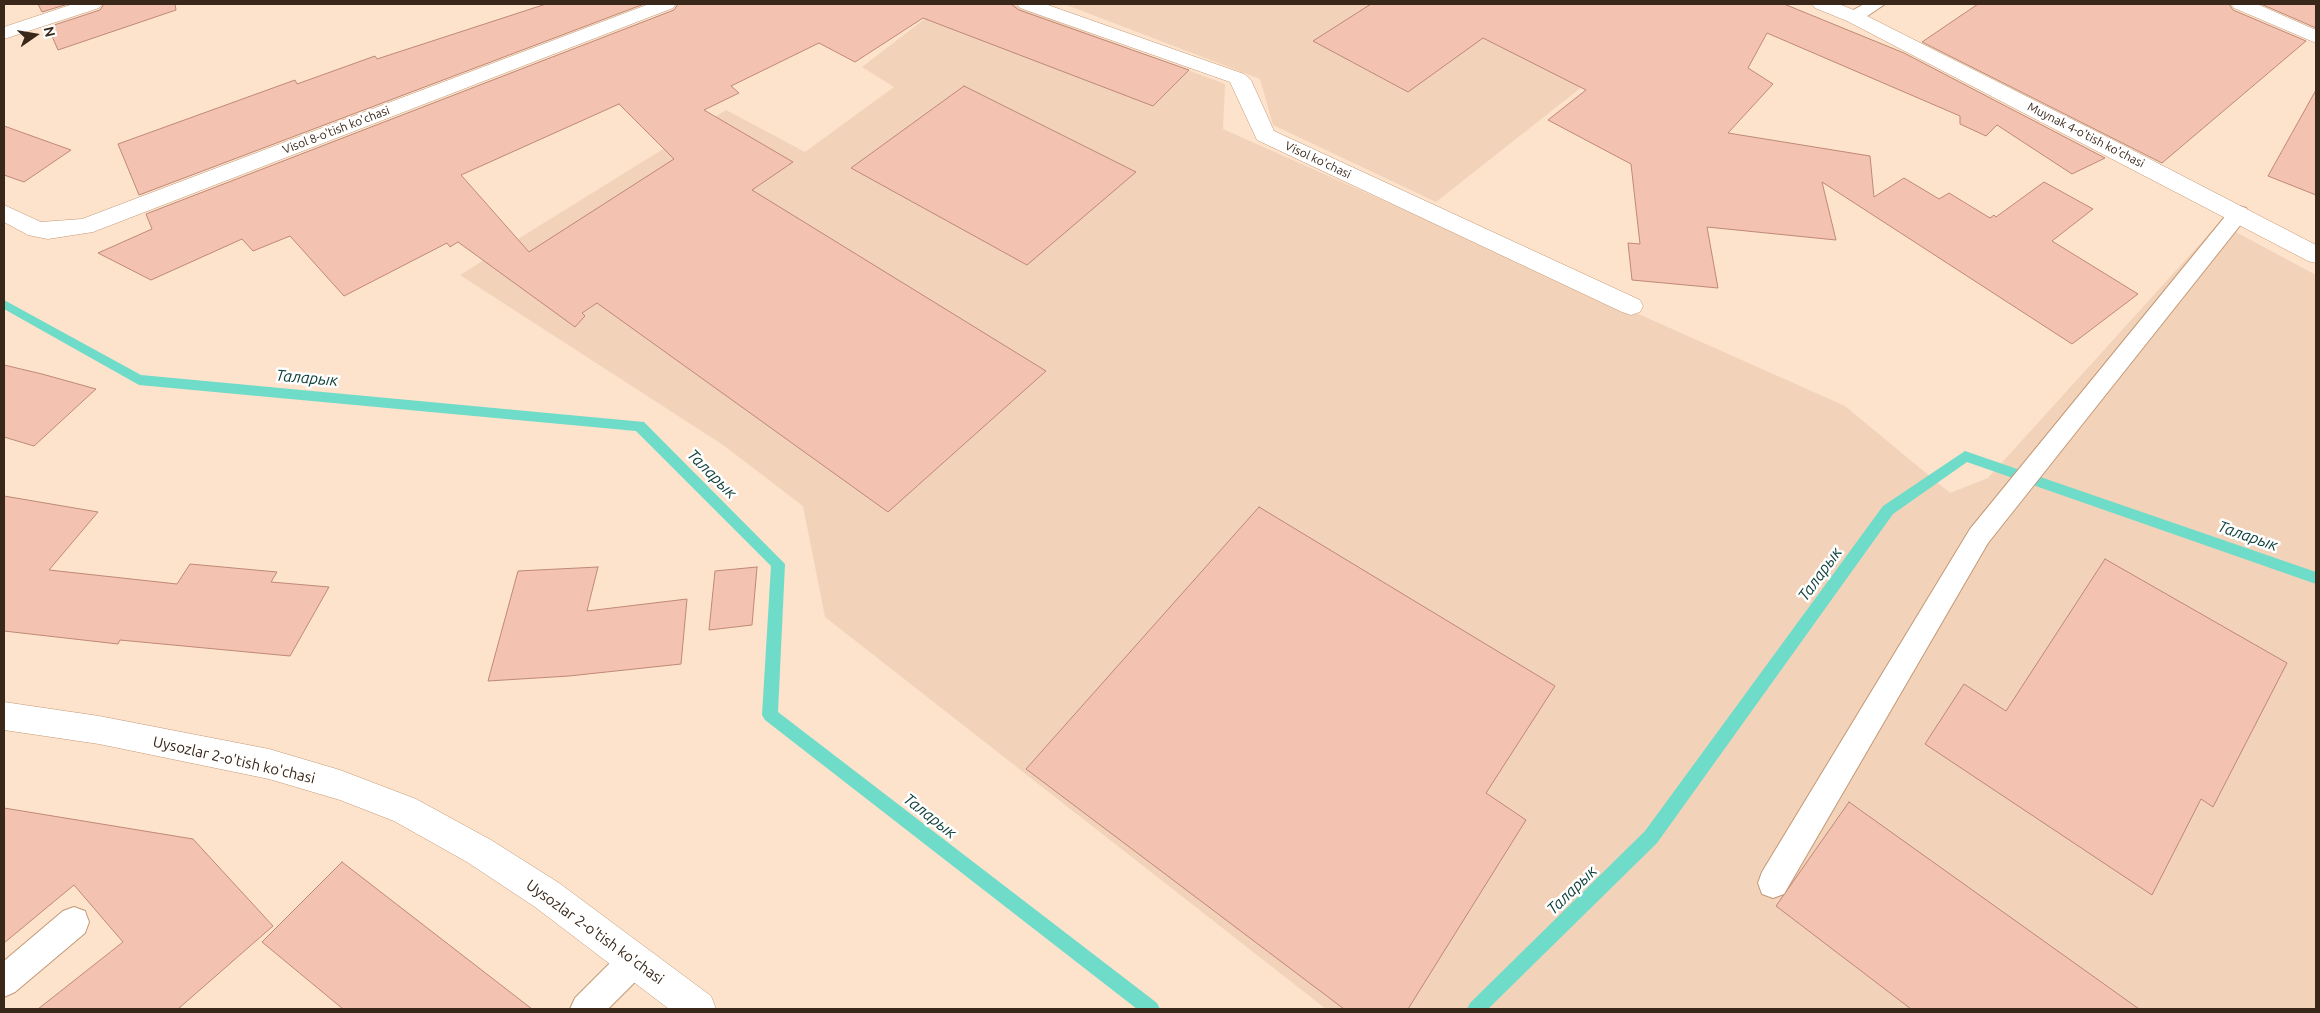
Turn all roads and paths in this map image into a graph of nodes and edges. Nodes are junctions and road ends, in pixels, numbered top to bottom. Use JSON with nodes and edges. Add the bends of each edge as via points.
{"nodes":[{"id":1,"x":92,"y":4,"type":"edge"},
{"id":2,"x":666,"y":4,"type":"edge"},
{"id":3,"x":1027,"y":4,"type":"edge"},
{"id":4,"x":1822,"y":4,"type":"edge"},
{"id":5,"x":1876,"y":4,"type":"edge"},
{"id":6,"x":2242,"y":4,"type":"edge"},
{"id":7,"x":1854,"y":17,"type":"junction"},
{"id":8,"x":4,"y":33,"type":"edge"},
{"id":9,"x":2316,"y":37,"type":"edge"},
{"id":10,"x":4,"y":213,"type":"edge"},
{"id":11,"x":2239,"y":213,"type":"junction"},
{"id":12,"x":2316,"y":255,"type":"edge"},
{"id":13,"x":1631,"y":306,"type":"dead end"},
{"id":14,"x":4,"y":716,"type":"edge"},
{"id":15,"x":1773,"y":883,"type":"dead end"},
{"id":16,"x":74,"y":922,"type":"dead end"},
{"id":17,"x":635,"y":960,"type":"junction"},
{"id":18,"x":4,"y":981,"type":"edge"},
{"id":19,"x":586,"y":1009,"type":"edge"},
{"id":20,"x":698,"y":1009,"type":"edge"}],
"edges":[{"from":1,"to":8,"type":"street"},
{"from":2,"to":10,"type":"street","name":"Visol 8-o'tish ko'chasi","via":[[85,226],[48,231],[36,229]]},
{"from":3,"to":13,"type":"street","name":"Visol ko'chasi","via":[[1237,78],[1241,80],[1265,135]]},
{"from":4,"to":7,"type":"street","name":"Muynak 4-o'tish ko'chasi"},
{"from":5,"to":7,"type":"lane"},
{"from":6,"to":9,"type":"street"},
{"from":7,"to":11,"type":"street","name":"Muynak 4-o'tish ko'chasi"},
{"from":11,"to":12,"type":"street","name":"Muynak 4-o'tish ko'chasi"},
{"from":11,"to":15,"type":"lane","via":[[1979,536]]},
{"from":14,"to":17,"type":"street","name":"Uysozlar 2-o'tish ko'chasi","via":[[99,730],[269,764],[340,785],[405,810],[479,851],[547,895]]},
{"from":16,"to":18,"type":"lane"},
{"from":17,"to":19,"type":"lane"},
{"from":17,"to":20,"type":"street","name":"Uysozlar 2-o'tish ko'chasi"}]}
